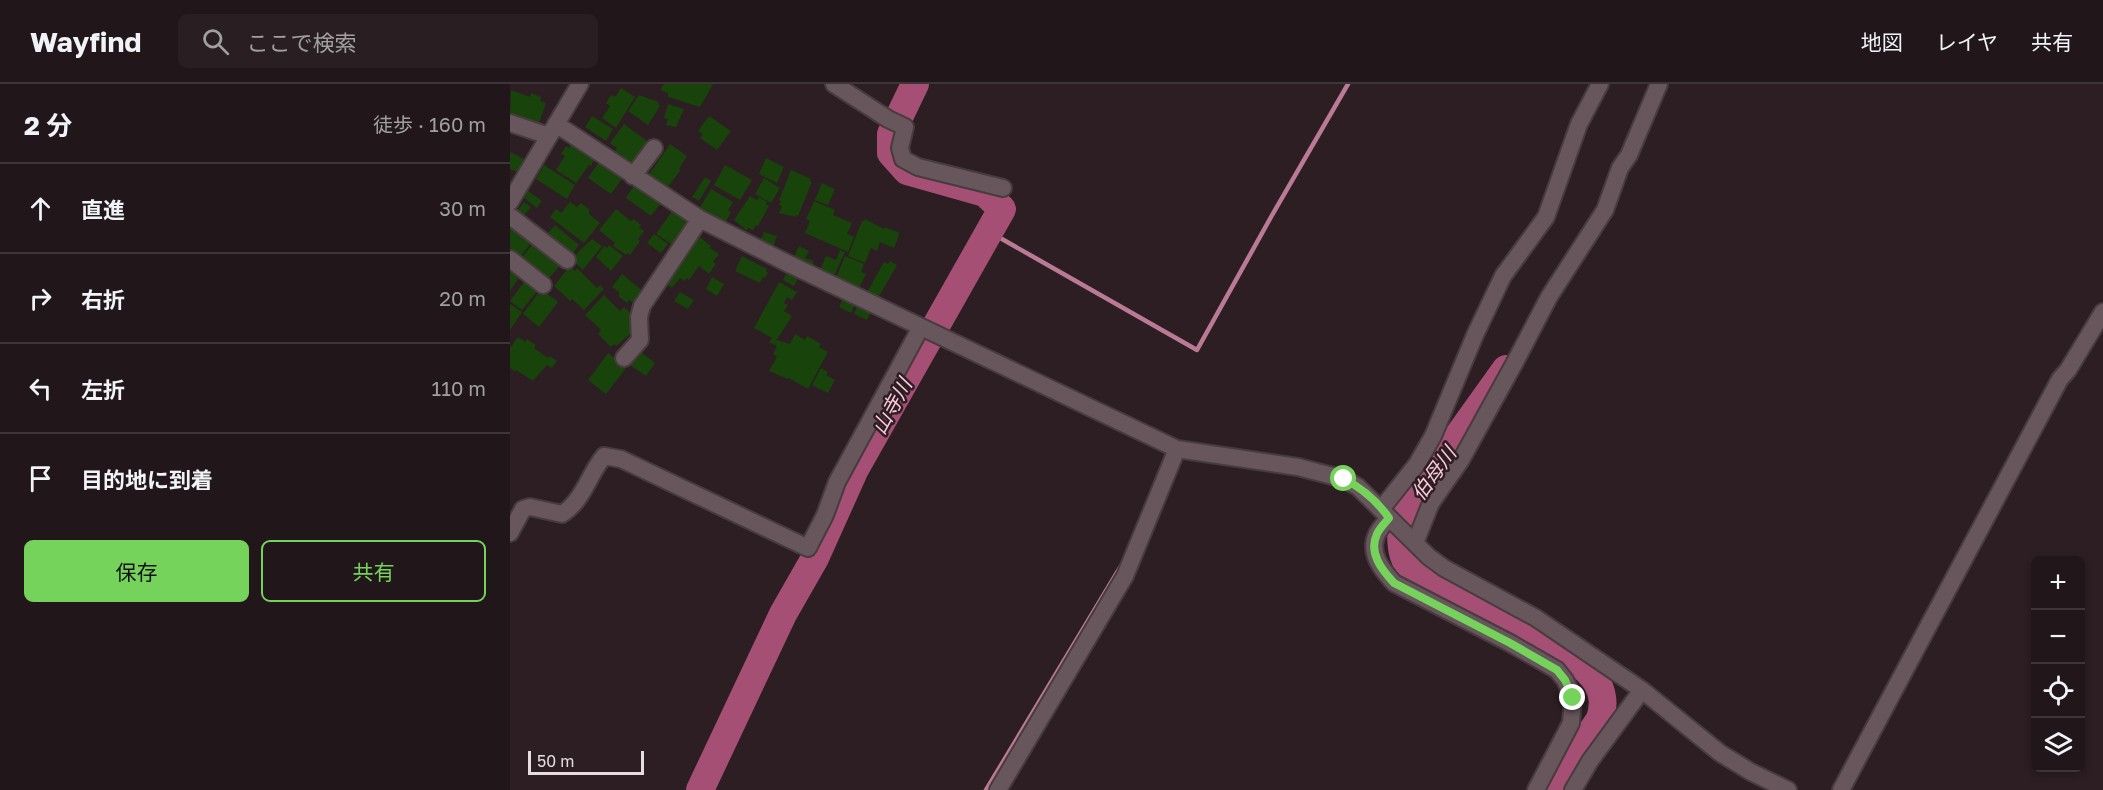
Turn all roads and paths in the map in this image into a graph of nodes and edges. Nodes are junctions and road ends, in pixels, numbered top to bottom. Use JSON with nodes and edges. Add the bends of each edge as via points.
{"nodes":[{"id":1,"x":580,"y":84,"type":"edge"},
{"id":2,"x":834,"y":84,"type":"edge"},
{"id":3,"x":1600,"y":84,"type":"edge"},
{"id":4,"x":1659,"y":84,"type":"edge"},
{"id":5,"x":510,"y":123,"type":"edge"},
{"id":6,"x":552,"y":130,"type":"junction"},
{"id":7,"x":654,"y":148,"type":"dead end"},
{"id":8,"x":633,"y":176,"type":"junction"},
{"id":9,"x":1003,"y":188,"type":"dead end"},
{"id":10,"x":510,"y":201,"type":"edge"},
{"id":11,"x":510,"y":216,"type":"edge"},
{"id":12,"x":700,"y":219,"type":"junction"},
{"id":13,"x":510,"y":259,"type":"edge"},
{"id":14,"x":567,"y":260,"type":"dead end"},
{"id":15,"x":543,"y":285,"type":"dead end"},
{"id":16,"x":2103,"y":312,"type":"edge"},
{"id":17,"x":921,"y":327,"type":"junction"},
{"id":18,"x":624,"y":358,"type":"dead end"},
{"id":19,"x":1177,"y":450,"type":"junction"},
{"id":20,"x":1385,"y":513,"type":"junction"},
{"id":21,"x":510,"y":533,"type":"edge"},
{"id":22,"x":1415,"y":543,"type":"junction"},
{"id":23,"x":1642,"y":690,"type":"junction"},
{"id":24,"x":998,"y":790,"type":"edge"},
{"id":25,"x":1536,"y":790,"type":"edge"},
{"id":26,"x":1573,"y":790,"type":"edge"},
{"id":27,"x":1788,"y":790,"type":"edge"},
{"id":28,"x":1841,"y":790,"type":"edge"}],
"edges":[{"from":1,"to":6,"type":"street"},
{"from":2,"to":9,"type":"street","via":[[905,127],[900,148],[903,159],[918,167]]},
{"from":3,"to":20,"type":"street","via":[[1579,124],[1546,217],[1503,276],[1433,436]]},
{"from":4,"to":22,"type":"street","via":[[1605,210],[1549,297],[1461,460],[1431,502]]},
{"from":5,"to":6,"type":"street"},
{"from":6,"to":8,"type":"street"},
{"from":6,"to":10,"type":"street"},
{"from":7,"to":8,"type":"street"},
{"from":8,"to":12,"type":"street"},
{"from":11,"to":14,"type":"street"},
{"from":12,"to":17,"type":"street"},
{"from":12,"to":18,"type":"street","via":[[642,306],[639,340]]},
{"from":13,"to":15,"type":"street"},
{"from":16,"to":28,"type":"street","via":[[2060,379]]},
{"from":17,"to":19,"type":"street"},
{"from":17,"to":21,"type":"street","via":[[837,482],[808,548],[621,459],[604,456],[568,510],[562,514],[523,509]]},
{"from":19,"to":20,"type":"street","via":[[1298,467],[1344,479]]},
{"from":19,"to":24,"type":"street","via":[[1125,576]]},
{"from":20,"to":22,"type":"street"},
{"from":20,"to":25,"type":"street","via":[[1374,552],[1380,567],[1394,583],[1557,670],[1570,689],[1574,708],[1571,723]]},
{"from":22,"to":23,"type":"street","via":[[1444,568],[1536,618]]},
{"from":23,"to":26,"type":"street"},
{"from":23,"to":27,"type":"street","via":[[1720,753]]}]}
